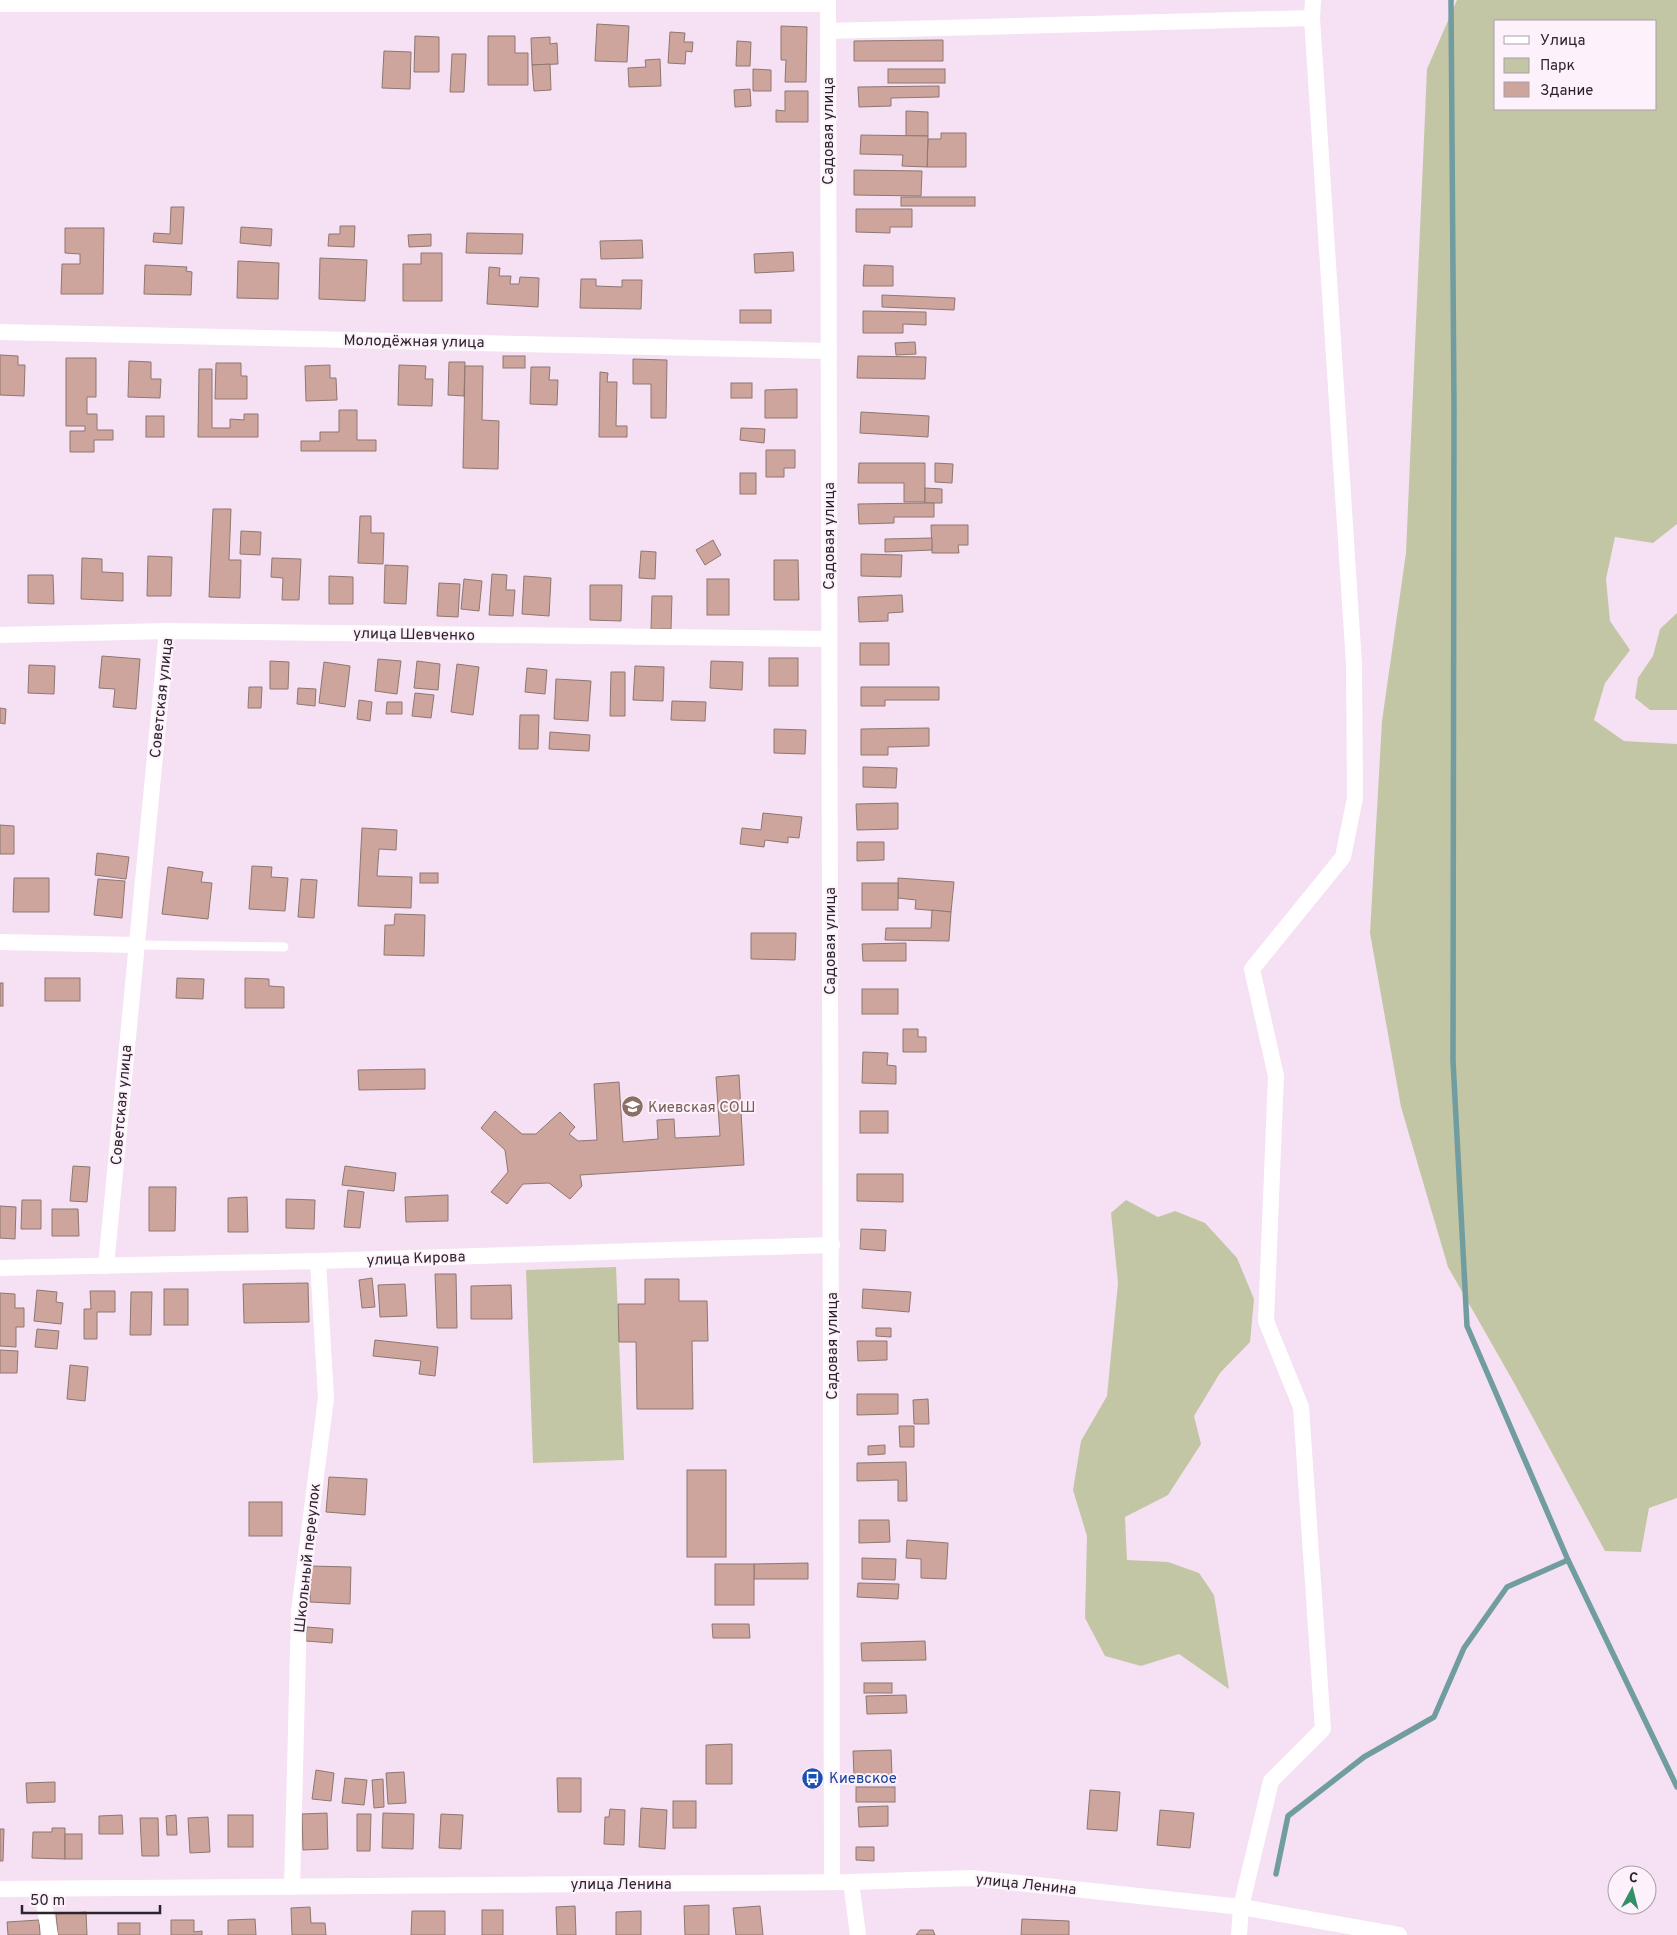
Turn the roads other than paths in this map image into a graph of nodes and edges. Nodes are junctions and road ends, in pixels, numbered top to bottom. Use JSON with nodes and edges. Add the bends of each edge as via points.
{"nodes":[{"id":1,"x":1313,"y":0,"type":"edge"},
{"id":2,"x":828,"y":2,"type":"edge"},
{"id":3,"x":0,"y":4,"type":"edge"},
{"id":4,"x":1312,"y":18,"type":"junction"},
{"id":5,"x":828,"y":31,"type":"junction"},
{"id":6,"x":0,"y":332,"type":"edge"},
{"id":7,"x":828,"y":351,"type":"junction"},
{"id":8,"x":167,"y":631,"type":"junction"},
{"id":9,"x":0,"y":635,"type":"edge"},
{"id":10,"x":829,"y":639,"type":"junction"},
{"id":11,"x":0,"y":942,"type":"edge"},
{"id":12,"x":136,"y":945,"type":"junction"},
{"id":13,"x":284,"y":947,"type":"dead end"},
{"id":14,"x":832,"y":1245,"type":"junction"},
{"id":15,"x":318,"y":1261,"type":"junction"},
{"id":16,"x":106,"y":1266,"type":"junction"},
{"id":17,"x":0,"y":1268,"type":"edge"},
{"id":18,"x":832,"y":1882,"type":"junction"},
{"id":19,"x":851,"y":1882,"type":"junction"},
{"id":20,"x":292,"y":1887,"type":"junction"},
{"id":21,"x":0,"y":1889,"type":"edge"},
{"id":22,"x":41,"y":1889,"type":"junction"},
{"id":23,"x":1241,"y":1907,"type":"junction"},
{"id":24,"x":50,"y":1935,"type":"edge"},
{"id":25,"x":858,"y":1935,"type":"edge"},
{"id":26,"x":1239,"y":1935,"type":"edge"},
{"id":27,"x":1399,"y":1935,"type":"edge"}],
"edges":[{"from":1,"to":4,"type":"street"},
{"from":2,"to":3,"type":"street"},
{"from":2,"to":5,"type":"street","name":"Садовая улица"},
{"from":4,"to":5,"type":"street"},
{"from":4,"to":23,"type":"street","via":[[1354,664],[1355,798],[1344,857],[1252,968],[1276,1076],[1266,1321],[1301,1407],[1323,1729],[1271,1781]]},
{"from":5,"to":7,"type":"street","name":"Садовая улица"},
{"from":6,"to":7,"type":"street","name":"Молодёжная улица"},
{"from":7,"to":10,"type":"street","name":"Садовая улица"},
{"from":8,"to":9,"type":"street","name":"улица Шевченко"},
{"from":8,"to":10,"type":"street","name":"улица Шевченко"},
{"from":8,"to":12,"type":"street","name":"Советская улица"},
{"from":10,"to":14,"type":"street","name":"Садовая улица"},
{"from":11,"to":12,"type":"street"},
{"from":12,"to":13,"type":"lane"},
{"from":12,"to":16,"type":"street","name":"Советская улица"},
{"from":14,"to":15,"type":"street","name":"улица Кирова"},
{"from":14,"to":18,"type":"street","name":"Садовая улица"},
{"from":15,"to":16,"type":"street","name":"улица Кирова"},
{"from":15,"to":20,"type":"street","name":"Школьный переулок","via":[[326,1398],[298,1611]]},
{"from":16,"to":17,"type":"street","name":"улица Кирова"},
{"from":18,"to":19,"type":"street","name":"улица Ленина"},
{"from":18,"to":20,"type":"street","name":"улица Ленина"},
{"from":19,"to":23,"type":"street","name":"улица Ленина","via":[[972,1878]]},
{"from":19,"to":25,"type":"street"},
{"from":20,"to":22,"type":"street","name":"улица Ленина"},
{"from":21,"to":22,"type":"street","name":"улица Ленина"},
{"from":22,"to":24,"type":"street"},
{"from":23,"to":26,"type":"street"},
{"from":23,"to":27,"type":"street","name":"улица Ленина"}]}
